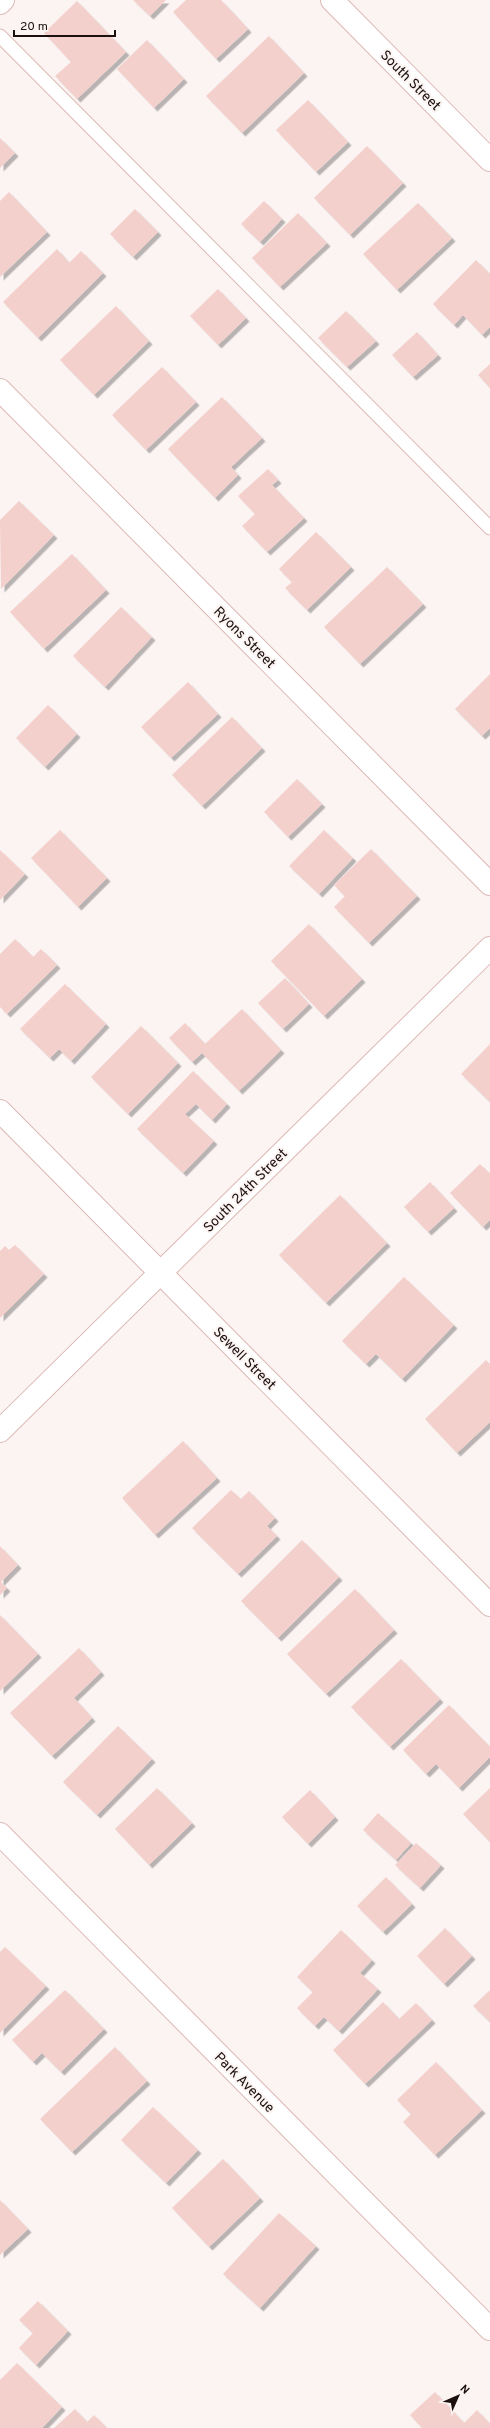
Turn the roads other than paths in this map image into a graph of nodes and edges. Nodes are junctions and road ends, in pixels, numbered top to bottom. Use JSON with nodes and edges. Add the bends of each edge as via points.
{"nodes":[{"id":1,"x":3,"y":0,"type":"edge"},
{"id":2,"x":332,"y":0,"type":"edge"},
{"id":3,"x":0,"y":3,"type":"edge"},
{"id":4,"x":0,"y":36,"type":"edge"},
{"id":5,"x":490,"y":160,"type":"edge"},
{"id":6,"x":0,"y":390,"type":"edge"},
{"id":7,"x":490,"y":528,"type":"edge"},
{"id":8,"x":490,"y":884,"type":"edge"},
{"id":9,"x":490,"y":948,"type":"edge"},
{"id":10,"x":0,"y":1111,"type":"edge"},
{"id":11,"x":161,"y":1273,"type":"junction"},
{"id":12,"x":0,"y":1431,"type":"edge"},
{"id":13,"x":490,"y":1606,"type":"edge"},
{"id":14,"x":0,"y":1834,"type":"edge"},
{"id":15,"x":490,"y":2329,"type":"edge"}],
"edges":[{"from":1,"to":3,"type":"street"},
{"from":2,"to":5,"type":"street","name":"South Street"},
{"from":4,"to":7,"type":"lane"},
{"from":6,"to":8,"type":"street","name":"Ryons Street"},
{"from":9,"to":11,"type":"street","name":"South 24th Street"},
{"from":10,"to":11,"type":"street","name":"Sewell Street"},
{"from":11,"to":12,"type":"street","name":"South 24th Street"},
{"from":11,"to":13,"type":"street","name":"Sewell Street"},
{"from":14,"to":15,"type":"street","name":"Park Avenue"}]}
